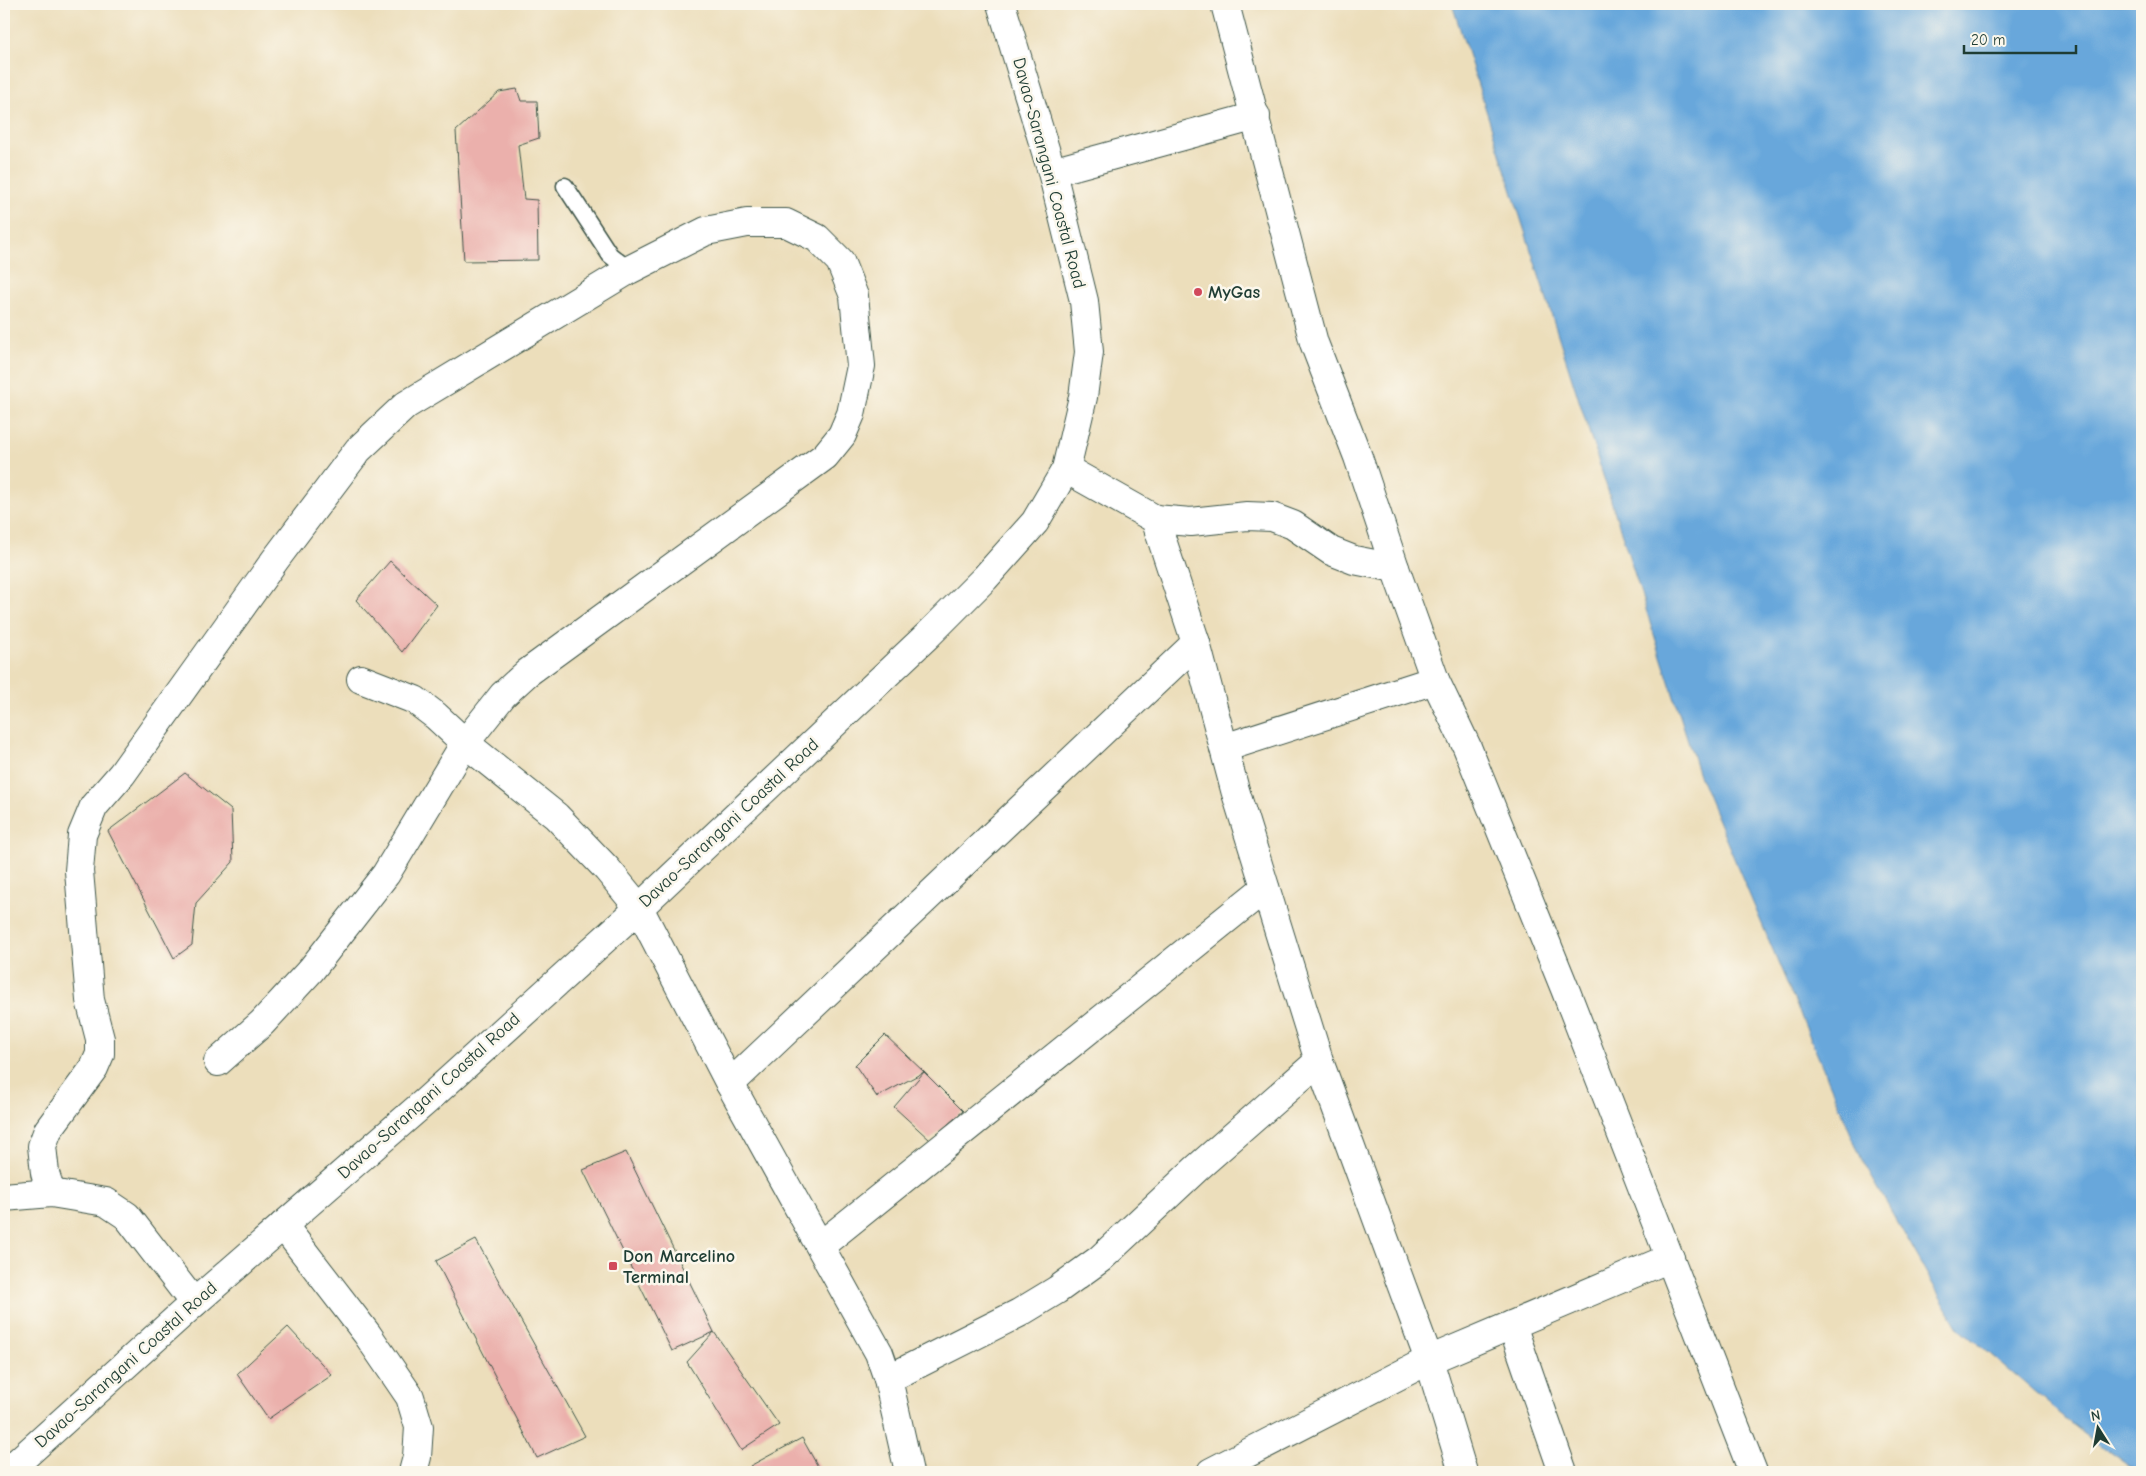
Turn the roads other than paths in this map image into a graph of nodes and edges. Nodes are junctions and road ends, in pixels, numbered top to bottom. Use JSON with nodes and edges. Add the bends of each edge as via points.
{"nodes":[{"id":1,"x":1001,"y":4,"type":"edge"},
{"id":2,"x":1225,"y":4,"type":"edge"},
{"id":3,"x":1256,"y":116,"type":"junction"},
{"id":4,"x":1052,"y":172,"type":"junction"},
{"id":5,"x":565,"y":186,"type":"dead end"},
{"id":6,"x":629,"y":270,"type":"junction"},
{"id":7,"x":1066,"y":469,"type":"junction"},
{"id":8,"x":1155,"y":519,"type":"junction"},
{"id":9,"x":1395,"y":568,"type":"junction"},
{"id":10,"x":1196,"y":643,"type":"junction"},
{"id":11,"x":361,"y":680,"type":"dead end"},
{"id":12,"x":1435,"y":680,"type":"junction"},
{"id":13,"x":465,"y":743,"type":"junction"},
{"id":14,"x":1224,"y":748,"type":"junction"},
{"id":15,"x":1264,"y":888,"type":"junction"},
{"id":16,"x":639,"y":908,"type":"junction"},
{"id":17,"x":1319,"y":1061,"type":"junction"},
{"id":18,"x":218,"y":1062,"type":"dead end"},
{"id":19,"x":730,"y":1084,"type":"junction"},
{"id":20,"x":51,"y":1193,"type":"junction"},
{"id":21,"x":4,"y":1197,"type":"edge"},
{"id":22,"x":283,"y":1225,"type":"junction"},
{"id":23,"x":820,"y":1246,"type":"junction"},
{"id":24,"x":1670,"y":1258,"type":"junction"},
{"id":25,"x":194,"y":1303,"type":"junction"},
{"id":26,"x":1512,"y":1325,"type":"junction"},
{"id":27,"x":1429,"y":1360,"type":"junction"},
{"id":28,"x":888,"y":1379,"type":"junction"},
{"id":29,"x":7,"y":1472,"type":"edge"},
{"id":30,"x":413,"y":1472,"type":"edge"},
{"id":31,"x":909,"y":1472,"type":"edge"},
{"id":32,"x":1211,"y":1472,"type":"edge"},
{"id":33,"x":1463,"y":1472,"type":"edge"},
{"id":34,"x":1563,"y":1472,"type":"edge"},
{"id":35,"x":1752,"y":1472,"type":"edge"}],
"edges":[{"from":1,"to":4,"type":"street","name":"Davao-Sarangani Coastal Road"},
{"from":2,"to":3,"type":"street"},
{"from":3,"to":4,"type":"street"},
{"from":3,"to":9,"type":"street","via":[[1314,343],[1358,457]]},
{"from":4,"to":7,"type":"street","name":"Davao-Sarangani Coastal Road","via":[[1084,301],[1089,352],[1083,397]]},
{"from":5,"to":6,"type":"lane","via":[[610,254]]},
{"from":6,"to":13,"type":"street","via":[[706,231],[747,223],[786,223],[817,238],[840,261],[854,296],[861,366],[851,414],[842,435],[825,456],[527,673],[503,695]]},
{"from":6,"to":20,"type":"street","via":[[406,406],[358,450],[122,774],[94,806],[82,835],[79,871],[90,1000],[100,1039],[100,1054],[94,1068],[48,1130],[42,1146],[44,1173]]},
{"from":7,"to":8,"type":"street"},
{"from":7,"to":16,"type":"street","name":"Davao-Sarangani Coastal Road","via":[[1035,522],[985,578]]},
{"from":8,"to":9,"type":"street","via":[[1191,522],[1247,516],[1272,517],[1292,524],[1338,554]]},
{"from":8,"to":10,"type":"street"},
{"from":9,"to":12,"type":"street"},
{"from":10,"to":14,"type":"street"},
{"from":10,"to":19,"type":"street"},
{"from":11,"to":13,"type":"street","via":[[415,700]]},
{"from":12,"to":14,"type":"street"},
{"from":12,"to":24,"type":"street","via":[[1467,747],[1562,980]]},
{"from":13,"to":16,"type":"street","via":[[556,816]]},
{"from":13,"to":18,"type":"street","via":[[386,874],[311,970],[262,1023]]},
{"from":14,"to":15,"type":"street"},
{"from":15,"to":17,"type":"street"},
{"from":15,"to":23,"type":"street"},
{"from":16,"to":19,"type":"street"},
{"from":16,"to":22,"type":"street","name":"Davao-Sarangani Coastal Road"},
{"from":17,"to":27,"type":"street"},
{"from":17,"to":28,"type":"street","via":[[1100,1259],[1019,1313]]},
{"from":19,"to":23,"type":"street"},
{"from":20,"to":21,"type":"street"},
{"from":20,"to":25,"type":"street","via":[[106,1202],[127,1216]]},
{"from":22,"to":25,"type":"street","name":"Davao-Sarangani Coastal Road"},
{"from":22,"to":30,"type":"street","via":[[367,1334],[410,1397],[418,1427]]},
{"from":23,"to":28,"type":"street","via":[[878,1352]]},
{"from":24,"to":26,"type":"street"},
{"from":24,"to":35,"type":"street"},
{"from":25,"to":29,"type":"street","name":"Davao-Sarangani Coastal Road"},
{"from":26,"to":27,"type":"street"},
{"from":26,"to":34,"type":"street"},
{"from":27,"to":32,"type":"street"},
{"from":27,"to":33,"type":"street"},
{"from":28,"to":31,"type":"street"}]}
